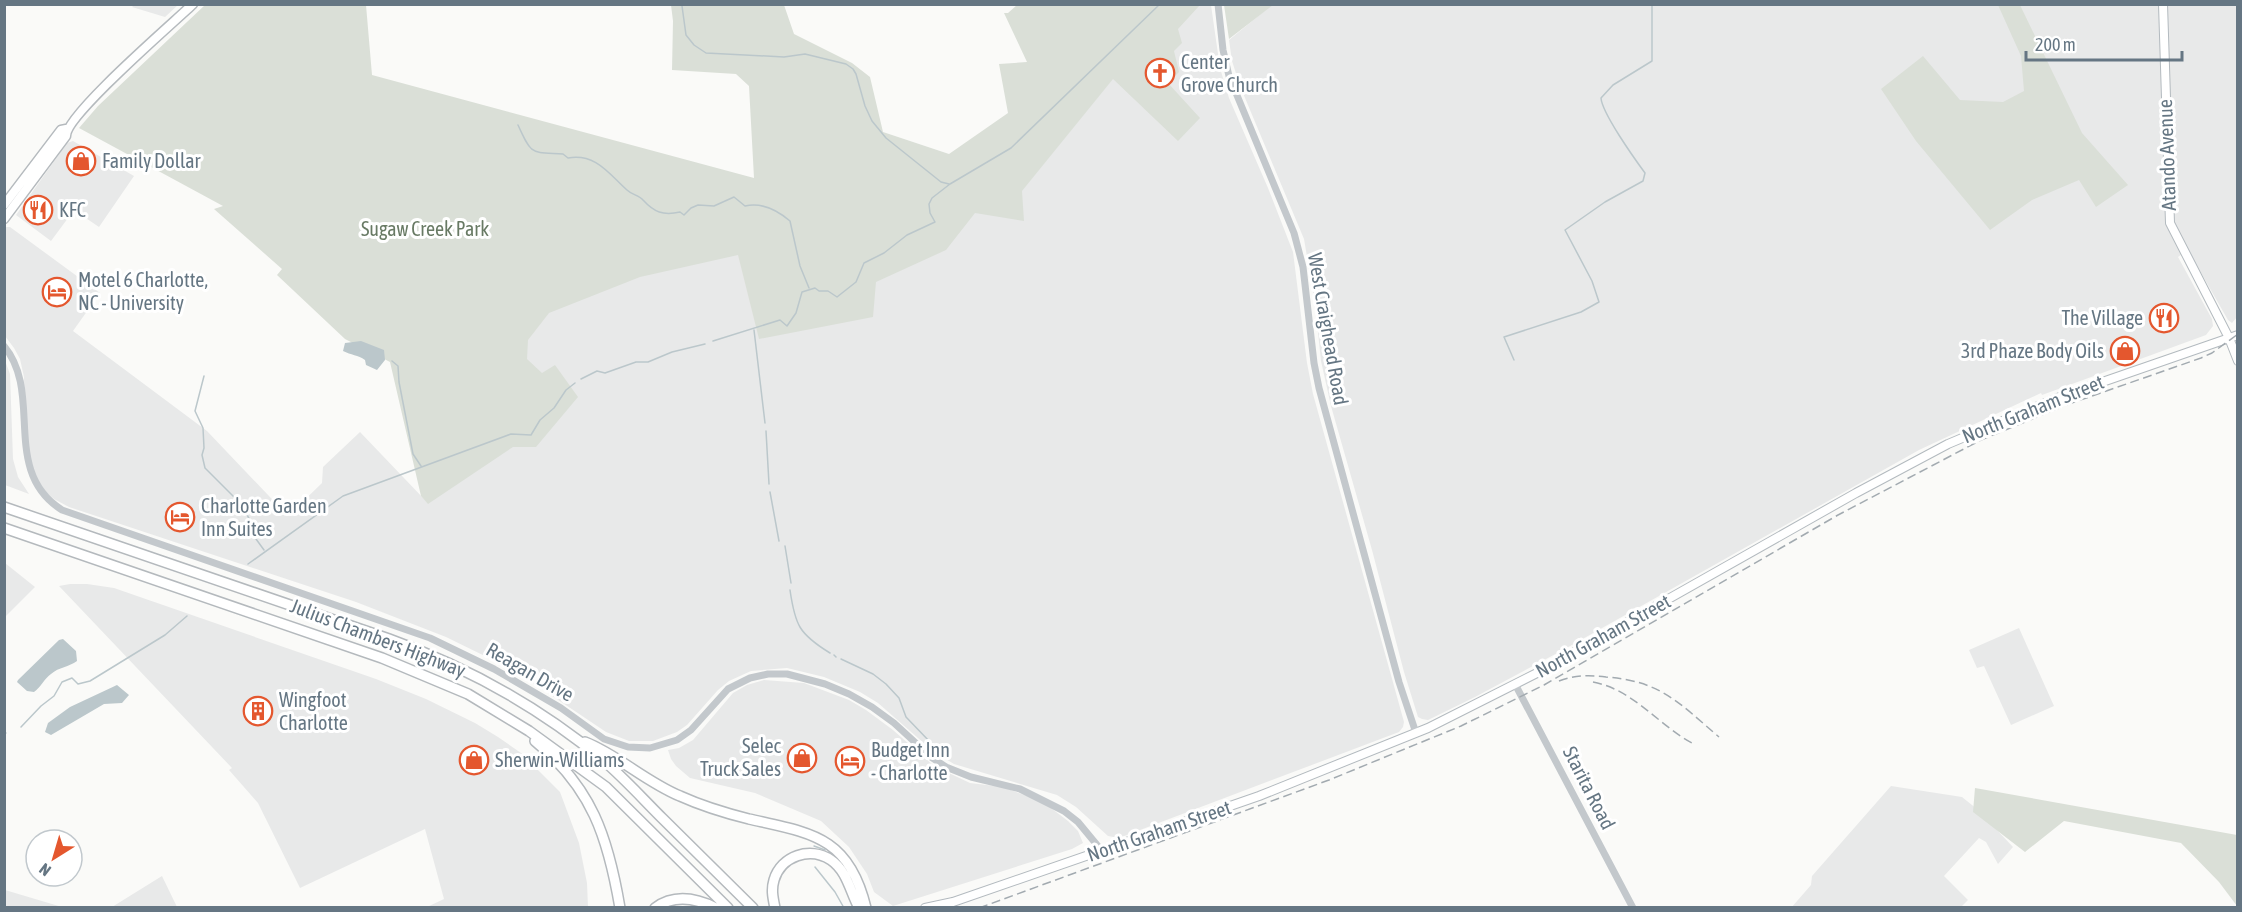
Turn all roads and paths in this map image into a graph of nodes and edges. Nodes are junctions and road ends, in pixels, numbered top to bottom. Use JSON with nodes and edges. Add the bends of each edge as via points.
{"nodes":[{"id":1,"x":193,"y":4,"type":"edge"},
{"id":2,"x":1218,"y":4,"type":"edge"},
{"id":3,"x":2163,"y":4,"type":"edge"},
{"id":4,"x":66,"y":129,"type":"junction"},
{"id":5,"x":4,"y":205,"type":"edge"},
{"id":6,"x":4,"y":219,"type":"edge"},
{"id":7,"x":2233,"y":336,"type":"edge"},
{"id":8,"x":4,"y":346,"type":"edge"},
{"id":9,"x":2238,"y":361,"type":"edge"},
{"id":10,"x":4,"y":501,"type":"edge"},
{"id":11,"x":4,"y":507,"type":"edge"},
{"id":12,"x":35,"y":517,"type":"junction"},
{"id":13,"x":4,"y":530,"type":"edge"},
{"id":14,"x":1515,"y":684,"type":"junction"},
{"id":15,"x":495,"y":710,"type":"junction"},
{"id":16,"x":1416,"y":733,"type":"junction"},
{"id":17,"x":575,"y":738,"type":"junction"},
{"id":18,"x":1102,"y":851,"type":"junction"},
{"id":19,"x":951,"y":905,"type":"edge"},
{"id":20,"x":620,"y":908,"type":"edge"},
{"id":21,"x":655,"y":908,"type":"edge"},
{"id":22,"x":716,"y":908,"type":"edge"},
{"id":23,"x":728,"y":908,"type":"edge"},
{"id":24,"x":753,"y":908,"type":"edge"},
{"id":25,"x":775,"y":908,"type":"edge"},
{"id":26,"x":859,"y":908,"type":"edge"},
{"id":27,"x":866,"y":908,"type":"edge"},
{"id":28,"x":925,"y":908,"type":"edge"},
{"id":29,"x":1633,"y":908,"type":"edge"}],
"edges":[{"from":1,"to":4,"type":"main road","via":[[91,100]]},
{"from":2,"to":16,"type":"street","name":"West Craighead Road","via":[[1229,75],[1301,255],[1319,388]]},
{"from":3,"to":7,"type":"main road","name":"Atando Avenue","via":[[2168,215],[2173,231]]},
{"from":4,"to":5,"type":"main road","via":[[61,130]]},
{"from":4,"to":6,"type":"main road","via":[[66,136]]},
{"from":7,"to":9,"type":"main road","name":"Atando Avenue"},
{"from":7,"to":14,"type":"main road","name":"North Graham Street","via":[[2062,396],[1948,444]]},
{"from":8,"to":18,"type":"street","name":"Reagan Drive","via":[[17,373],[19,451],[24,471],[40,496],[62,510],[430,638],[494,669],[561,708],[604,739],[628,747],[650,748],[676,740],[691,730],[728,689],[750,678],[787,674],[825,684],[872,707],[946,767],[1020,789],[1064,810]]},
{"from":10,"to":12,"type":"highway"},
{"from":11,"to":12,"type":"highway","name":"Julius Chambers Highway"},
{"from":12,"to":17,"type":"highway","name":"Julius Chambers Highway","via":[[434,656],[503,691]]},
{"from":13,"to":15,"type":"highway","name":"Julius Chambers Highway","via":[[382,658],[440,681]]},
{"from":14,"to":16,"type":"main road","name":"North Graham Street"},
{"from":14,"to":29,"type":"street","name":"Starita Road"},
{"from":15,"to":20,"type":"highway","via":[[557,761],[584,794],[606,840]]},
{"from":15,"to":23,"type":"highway","name":"Julius Chambers Highway","via":[[606,787]]},
{"from":16,"to":18,"type":"main road","name":"North Graham Street","via":[[1259,796]]},
{"from":17,"to":24,"type":"highway","name":"Julius Chambers Highway","via":[[605,762]]},
{"from":17,"to":27,"type":"highway","via":[[596,746],[678,796],[821,839],[849,864]]},
{"from":18,"to":19,"type":"main road","name":"North Graham Street"},
{"from":19,"to":28,"type":"main road","name":"North Graham Street"},
{"from":21,"to":22,"type":"highway","via":[[681,898]]},
{"from":25,"to":26,"type":"highway","via":[[772,888],[777,873],[789,859],[807,853],[834,863]]}]}
